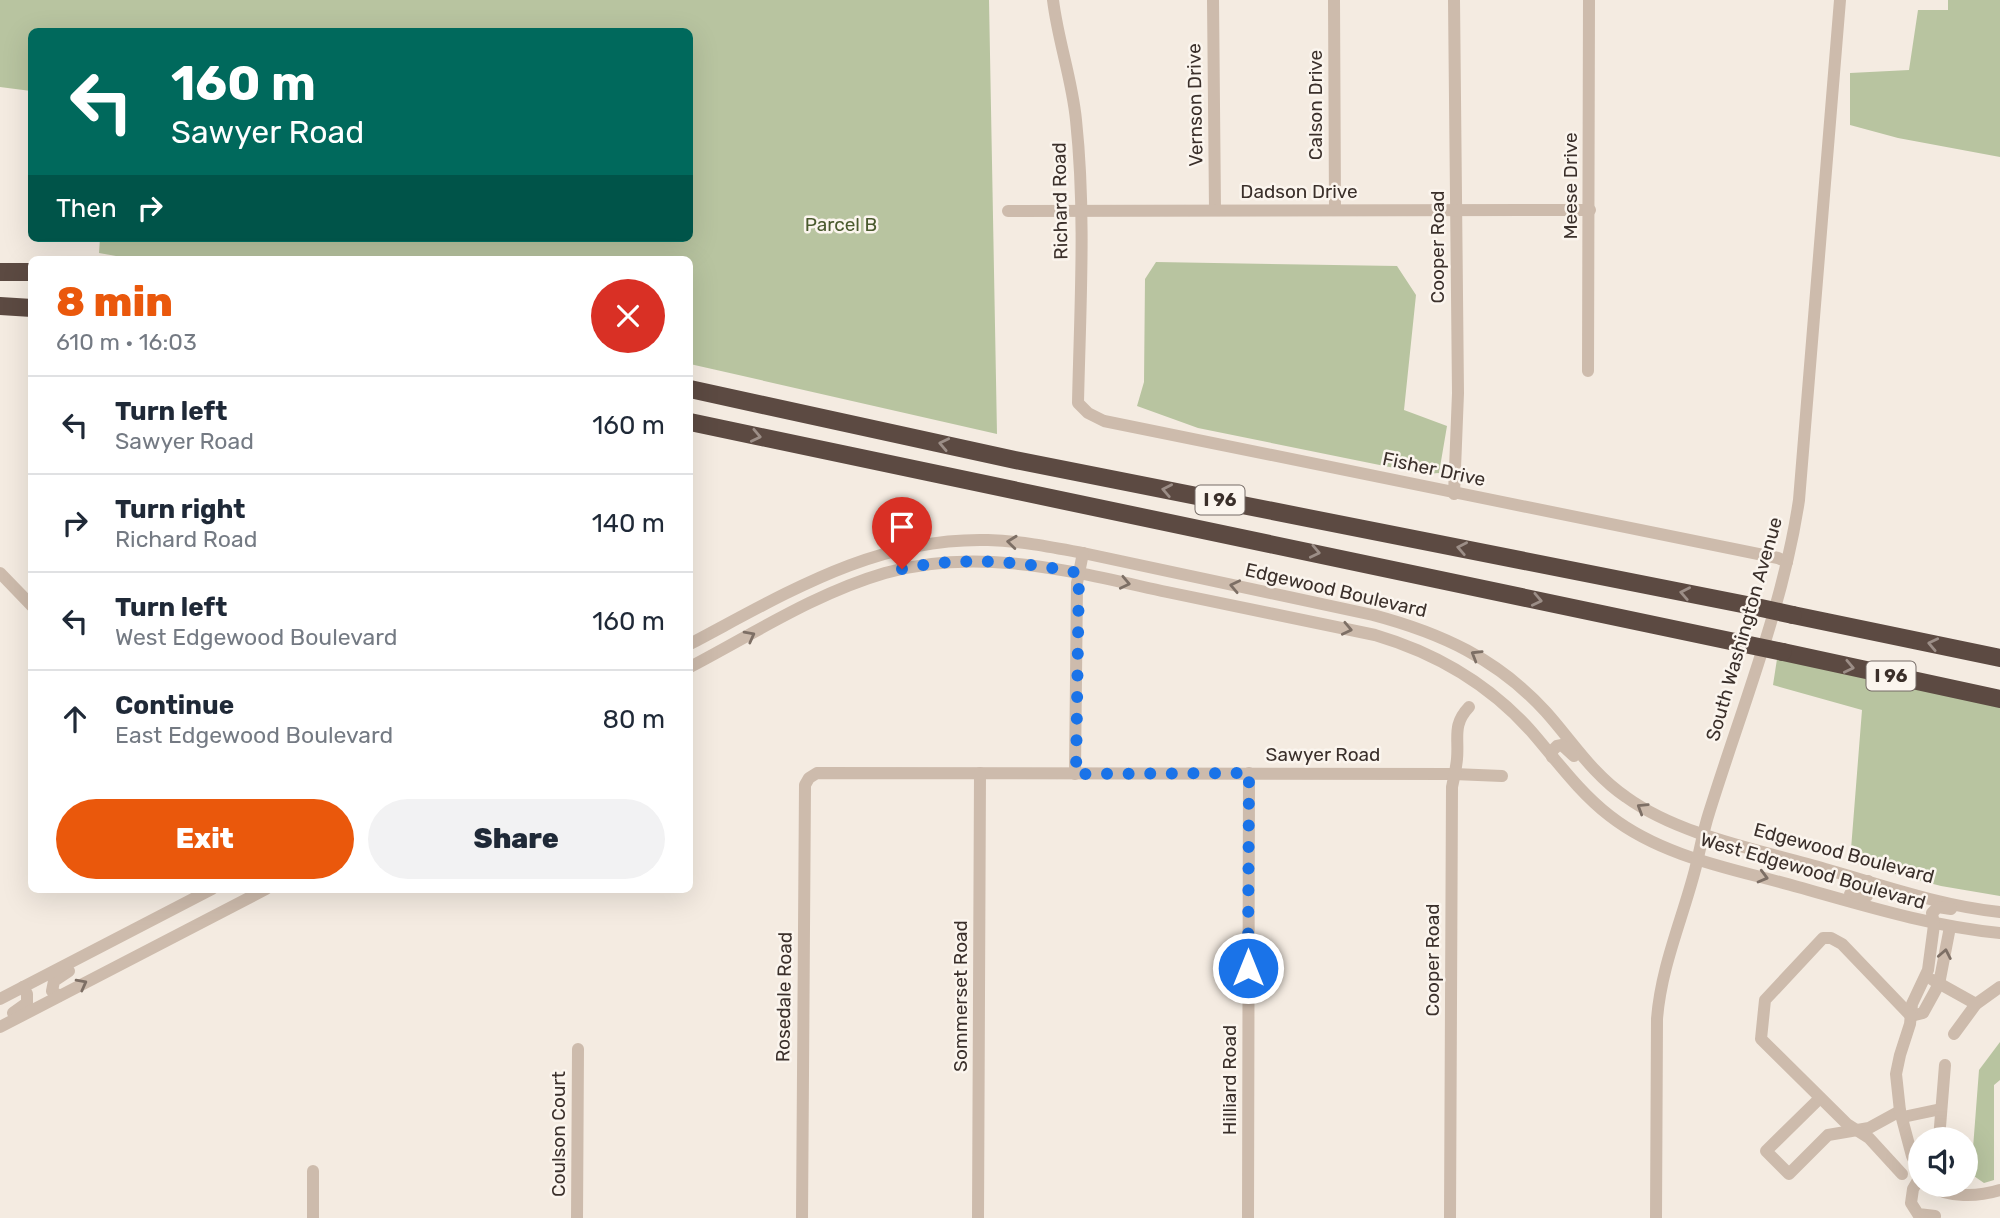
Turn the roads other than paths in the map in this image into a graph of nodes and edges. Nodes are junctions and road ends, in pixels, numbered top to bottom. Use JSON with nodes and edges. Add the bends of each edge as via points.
{"nodes":[{"id":1,"x":1053,"y":0,"type":"edge"},
{"id":2,"x":1213,"y":0,"type":"edge"},
{"id":3,"x":1334,"y":0,"type":"edge"},
{"id":4,"x":1454,"y":0,"type":"edge"},
{"id":5,"x":1589,"y":0,"type":"edge"},
{"id":6,"x":1840,"y":0,"type":"edge"},
{"id":7,"x":1215,"y":210,"type":"junction"},
{"id":8,"x":1335,"y":210,"type":"junction"},
{"id":9,"x":1456,"y":210,"type":"junction"},
{"id":10,"x":1590,"y":210,"type":"junction"},
{"id":11,"x":1008,"y":211,"type":"dead end"},
{"id":12,"x":1082,"y":211,"type":"junction"},
{"id":13,"x":0,"y":272,"type":"edge"},
{"id":14,"x":28,"y":272,"type":"edge"},
{"id":15,"x":0,"y":306,"type":"edge"},
{"id":16,"x":28,"y":308,"type":"edge"},
{"id":17,"x":1588,"y":371,"type":"dead end"},
{"id":18,"x":693,"y":390,"type":"edge"},
{"id":19,"x":1078,"y":403,"type":"joint"},
{"id":20,"x":693,"y":423,"type":"edge"},
{"id":21,"x":1454,"y":494,"type":"junction"},
{"id":22,"x":1083,"y":553,"type":"junction"},
{"id":23,"x":853,"y":562,"type":"junction"},
{"id":24,"x":1787,"y":562,"type":"junction"},
{"id":25,"x":0,"y":573,"type":"edge"},
{"id":26,"x":1079,"y":573,"type":"junction"},
{"id":27,"x":774,"y":600,"type":"junction"},
{"id":28,"x":28,"y":602,"type":"edge"},
{"id":29,"x":789,"y":615,"type":"junction"},
{"id":30,"x":693,"y":642,"type":"edge"},
{"id":31,"x":720,"y":651,"type":"junction"},
{"id":32,"x":2000,"y":659,"type":"edge"},
{"id":33,"x":693,"y":665,"type":"edge"},
{"id":34,"x":2000,"y":699,"type":"edge"},
{"id":35,"x":1469,"y":707,"type":"dead end"},
{"id":36,"x":1552,"y":757,"type":"junction"},
{"id":37,"x":980,"y":773,"type":"junction"},
{"id":38,"x":1249,"y":773,"type":"junction"},
{"id":39,"x":1076,"y":774,"type":"junction"},
{"id":40,"x":1454,"y":774,"type":"junction"},
{"id":41,"x":1502,"y":776,"type":"dead end"},
{"id":42,"x":809,"y":778,"type":"joint"},
{"id":43,"x":1608,"y":784,"type":"junction"},
{"id":44,"x":1705,"y":834,"type":"junction"},
{"id":45,"x":1697,"y":859,"type":"junction"},
{"id":46,"x":1868,"y":881,"type":"junction"},
{"id":47,"x":1798,"y":887,"type":"junction"},
{"id":48,"x":243,"y":893,"type":"edge"},
{"id":49,"x":258,"y":893,"type":"edge"},
{"id":50,"x":189,"y":894,"type":"edge"},
{"id":51,"x":220,"y":912,"type":"junction"},
{"id":52,"x":1996,"y":912,"type":"edge"},
{"id":53,"x":151,"y":920,"type":"junction"},
{"id":54,"x":1934,"y":925,"type":"junction"},
{"id":55,"x":1950,"y":927,"type":"junction"},
{"id":56,"x":2000,"y":933,"type":"edge"},
{"id":57,"x":1927,"y":976,"type":"junction"},
{"id":58,"x":1939,"y":984,"type":"junction"},
{"id":59,"x":2000,"y":987,"type":"edge"},
{"id":60,"x":23,"y":988,"type":"junction"},
{"id":61,"x":60,"y":996,"type":"junction"},
{"id":62,"x":0,"y":999,"type":"edge"},
{"id":63,"x":1976,"y":1004,"type":"junction"},
{"id":64,"x":1911,"y":1016,"type":"junction"},
{"id":65,"x":0,"y":1019,"type":"edge"},
{"id":66,"x":0,"y":1027,"type":"edge"},
{"id":67,"x":1954,"y":1034,"type":"dead end"},
{"id":68,"x":578,"y":1049,"type":"dead end"},
{"id":69,"x":1945,"y":1065,"type":"dead end"},
{"id":70,"x":1820,"y":1098,"type":"junction"},
{"id":71,"x":1941,"y":1109,"type":"junction"},
{"id":72,"x":1901,"y":1114,"type":"junction"},
{"id":73,"x":1940,"y":1127,"type":"edge"},
{"id":74,"x":1857,"y":1131,"type":"junction"},
{"id":75,"x":1908,"y":1141,"type":"edge"},
{"id":76,"x":313,"y":1171,"type":"dead end"},
{"id":77,"x":1902,"y":1174,"type":"dead end"},
{"id":78,"x":2000,"y":1190,"type":"edge"},
{"id":79,"x":1978,"y":1193,"type":"edge"},
{"id":80,"x":1912,"y":1197,"type":"edge"},
{"id":81,"x":1941,"y":1197,"type":"edge"},
{"id":82,"x":1935,"y":1217,"type":"edge"},
{"id":83,"x":313,"y":1218,"type":"edge"},
{"id":84,"x":577,"y":1218,"type":"edge"},
{"id":85,"x":802,"y":1218,"type":"edge"},
{"id":86,"x":978,"y":1218,"type":"edge"},
{"id":87,"x":1248,"y":1218,"type":"edge"},
{"id":88,"x":1450,"y":1218,"type":"edge"},
{"id":89,"x":1656,"y":1218,"type":"edge"}],
"edges":[{"from":1,"to":12,"type":"street","name":"Richard Road","via":[[1073,92]]},
{"from":2,"to":7,"type":"street","name":"Vernson Drive"},
{"from":3,"to":8,"type":"street","name":"Calson Drive"},
{"from":4,"to":9,"type":"street","name":"Cooper Road"},
{"from":5,"to":10,"type":"street","name":"Meese Drive"},
{"from":6,"to":24,"type":"street","name":"South Washington Avenue","via":[[1799,500]]},
{"from":7,"to":8,"type":"street","name":"Dadson Drive"},
{"from":7,"to":12,"type":"street","name":"Dadson Drive"},
{"from":8,"to":9,"type":"street","name":"Dadson Drive"},
{"from":9,"to":10,"type":"street","name":"Dadson Drive"},
{"from":9,"to":21,"type":"street","name":"Cooper Road"},
{"from":10,"to":17,"type":"street","name":"Meese Drive"},
{"from":11,"to":12,"type":"street","name":"Dadson Drive"},
{"from":12,"to":19,"type":"street","name":"Richard Road"},
{"from":13,"to":14,"type":"highway"},
{"from":15,"to":16,"type":"highway"},
{"from":32,"to":18,"type":"highway","number":"I 96","one_way":true,"bridge":true,"via":[[1015,460]]},
{"from":19,"to":21,"type":"street","name":"Fisher Drive","via":[[1104,421]]},
{"from":20,"to":34,"type":"highway","number":"I 96","one_way":true,"bridge":true},
{"from":21,"to":24,"type":"street","name":"Fisher Drive"},
{"from":22,"to":23,"type":"street","name":"Edgewood Boulevard","one_way":true,"via":[[1010,541],[956,540],[892,550]]},
{"from":22,"to":26,"type":"street"},
{"from":43,"to":22,"type":"street","name":"Edgewood Boulevard","one_way":true,"via":[[1526,692],[1476,654],[1444,637],[1373,615]]},
{"from":23,"to":27,"type":"street","name":"Edgewood Boulevard"},
{"from":23,"to":29,"type":"street","via":[[855,569],[846,580],[798,602]]},
{"from":24,"to":44,"type":"street","name":"South Washington Avenue"},
{"from":25,"to":28,"type":"street"},
{"from":26,"to":29,"type":"street","name":"West Edgewood Boulevard","via":[[985,561],[920,565],[838,590]]},
{"from":26,"to":36,"type":"street","name":"West Edgewood Boulevard","one_way":true,"via":[[1407,645],[1464,672],[1489,690]]},
{"from":26,"to":39,"type":"street"},
{"from":27,"to":30,"type":"street","name":"Edgewood Boulevard"},
{"from":27,"to":31,"type":"street","via":[[769,610],[721,635],[717,640]]},
{"from":31,"to":29,"type":"street","one_way":true},
{"from":31,"to":33,"type":"street"},
{"from":35,"to":40,"type":"street","name":"Cooper Road","via":[[1460,717]]},
{"from":36,"to":43,"type":"street","via":[[1552,751],[1562,745],[1595,780]]},
{"from":36,"to":45,"type":"street","name":"West Edgewood Boulevard","via":[[1611,817]]},
{"from":37,"to":39,"type":"street","name":"Sawyer Road"},
{"from":37,"to":42,"type":"street","name":"Sawyer Road","via":[[817,773]]},
{"from":37,"to":86,"type":"street","name":"Sommerset Road"},
{"from":38,"to":39,"type":"street","name":"Sawyer Road"},
{"from":38,"to":40,"type":"street","name":"Sawyer Road"},
{"from":38,"to":87,"type":"street","name":"Hilliard Road"},
{"from":40,"to":41,"type":"street","name":"Sawyer Road"},
{"from":40,"to":88,"type":"street","name":"Cooper Road"},
{"from":42,"to":85,"type":"street","name":"Rosedale Road"},
{"from":44,"to":43,"type":"street","name":"Edgewood Boulevard","one_way":true,"via":[[1650,813]]},
{"from":44,"to":45,"type":"street","name":"South Washington Avenue"},
{"from":44,"to":46,"type":"street","name":"Edgewood Boulevard"},
{"from":45,"to":47,"type":"street","name":"West Edgewood Boulevard","one_way":true},
{"from":45,"to":89,"type":"street","name":"South Washington Avenue","via":[[1660,990]]},
{"from":46,"to":47,"type":"street","via":[[1869,891],[1863,898],[1815,885]]},
{"from":46,"to":52,"type":"street","name":"Edgewood Boulevard"},
{"from":47,"to":54,"type":"street","name":"West Edgewood Boulevard"},
{"from":48,"to":51,"type":"street"},
{"from":49,"to":51,"type":"street"},
{"from":50,"to":53,"type":"street"},
{"from":61,"to":51,"type":"street","one_way":true},
{"from":52,"to":54,"type":"street","via":[[1938,907],[1932,913]]},
{"from":53,"to":60,"type":"street"},
{"from":53,"to":61,"type":"street","via":[[143,933],[54,981],[52,991]]},
{"from":54,"to":55,"type":"street","name":"West Edgewood Boulevard"},
{"from":54,"to":57,"type":"street"},
{"from":55,"to":56,"type":"street","name":"West Edgewood Boulevard"},
{"from":58,"to":55,"type":"street","one_way":true},
{"from":57,"to":58,"type":"street"},
{"from":57,"to":64,"type":"street","via":[[1912,1004]]},
{"from":58,"to":63,"type":"street"},
{"from":58,"to":64,"type":"street","via":[[1923,1013]]},
{"from":59,"to":63,"type":"street"},
{"from":60,"to":62,"type":"street"},
{"from":60,"to":65,"type":"street","via":[[27,1003]]},
{"from":61,"to":66,"type":"street"},
{"from":63,"to":67,"type":"street"},
{"from":64,"to":70,"type":"street","via":[[1842,944],[1823,938],[1765,1000],[1761,1039]]},
{"from":64,"to":72,"type":"street","via":[[1896,1074]]},
{"from":68,"to":84,"type":"street","name":"Coulson Court"},
{"from":69,"to":71,"type":"street"},
{"from":70,"to":74,"type":"street"},
{"from":70,"to":74,"type":"street","via":[[1766,1152],[1789,1174],[1828,1135]]},
{"from":71,"to":72,"type":"street"},
{"from":71,"to":73,"type":"street"},
{"from":72,"to":74,"type":"street"},
{"from":72,"to":75,"type":"street"},
{"from":74,"to":77,"type":"street"},
{"from":76,"to":83,"type":"street"},
{"from":78,"to":79,"type":"street"},
{"from":80,"to":82,"type":"street","via":[[1918,1214]]},
{"from":81,"to":82,"type":"street"}]}
